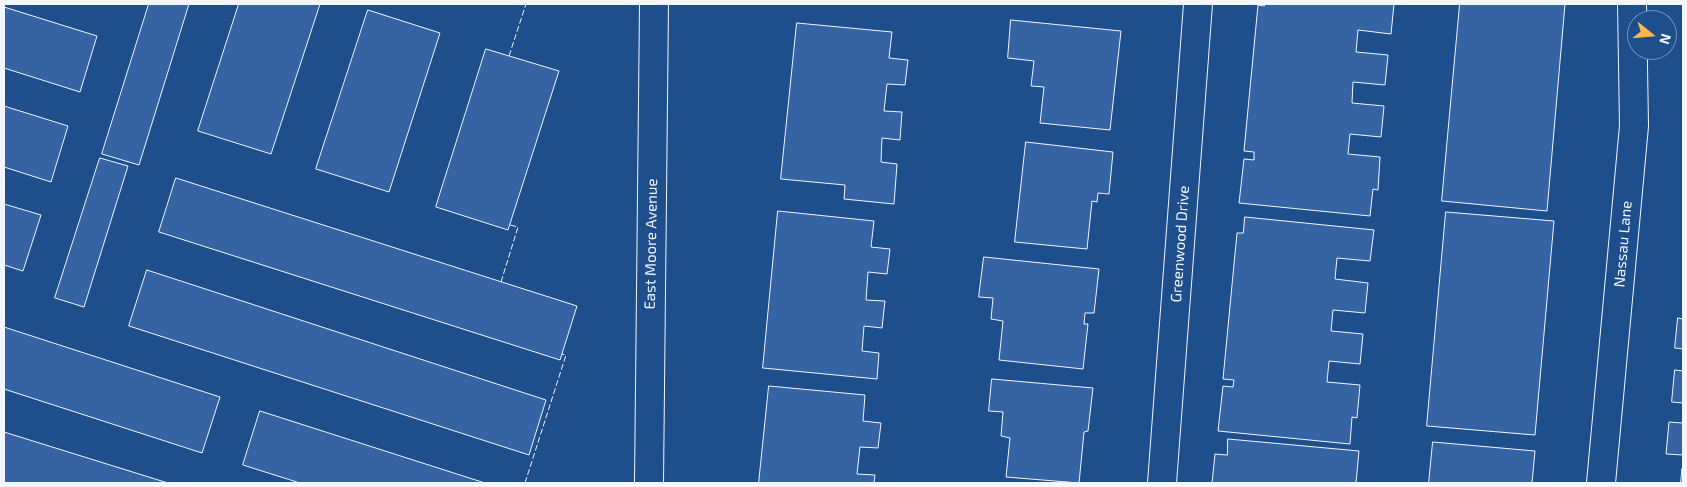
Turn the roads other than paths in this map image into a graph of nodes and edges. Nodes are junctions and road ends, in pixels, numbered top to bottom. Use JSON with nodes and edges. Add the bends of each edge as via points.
{"nodes":[{"id":1,"x":654,"y":4,"type":"edge"},
{"id":2,"x":1198,"y":4,"type":"edge"},
{"id":3,"x":1632,"y":4,"type":"edge"},
{"id":4,"x":649,"y":483,"type":"edge"},
{"id":5,"x":1162,"y":483,"type":"edge"},
{"id":6,"x":1602,"y":483,"type":"edge"}],
"edges":[{"from":1,"to":4,"type":"street","name":"East Moore Avenue"},
{"from":2,"to":5,"type":"street","name":"Greenwood Drive"},
{"from":3,"to":6,"type":"street","name":"Nassau Lane","via":[[1634,126]]}]}
